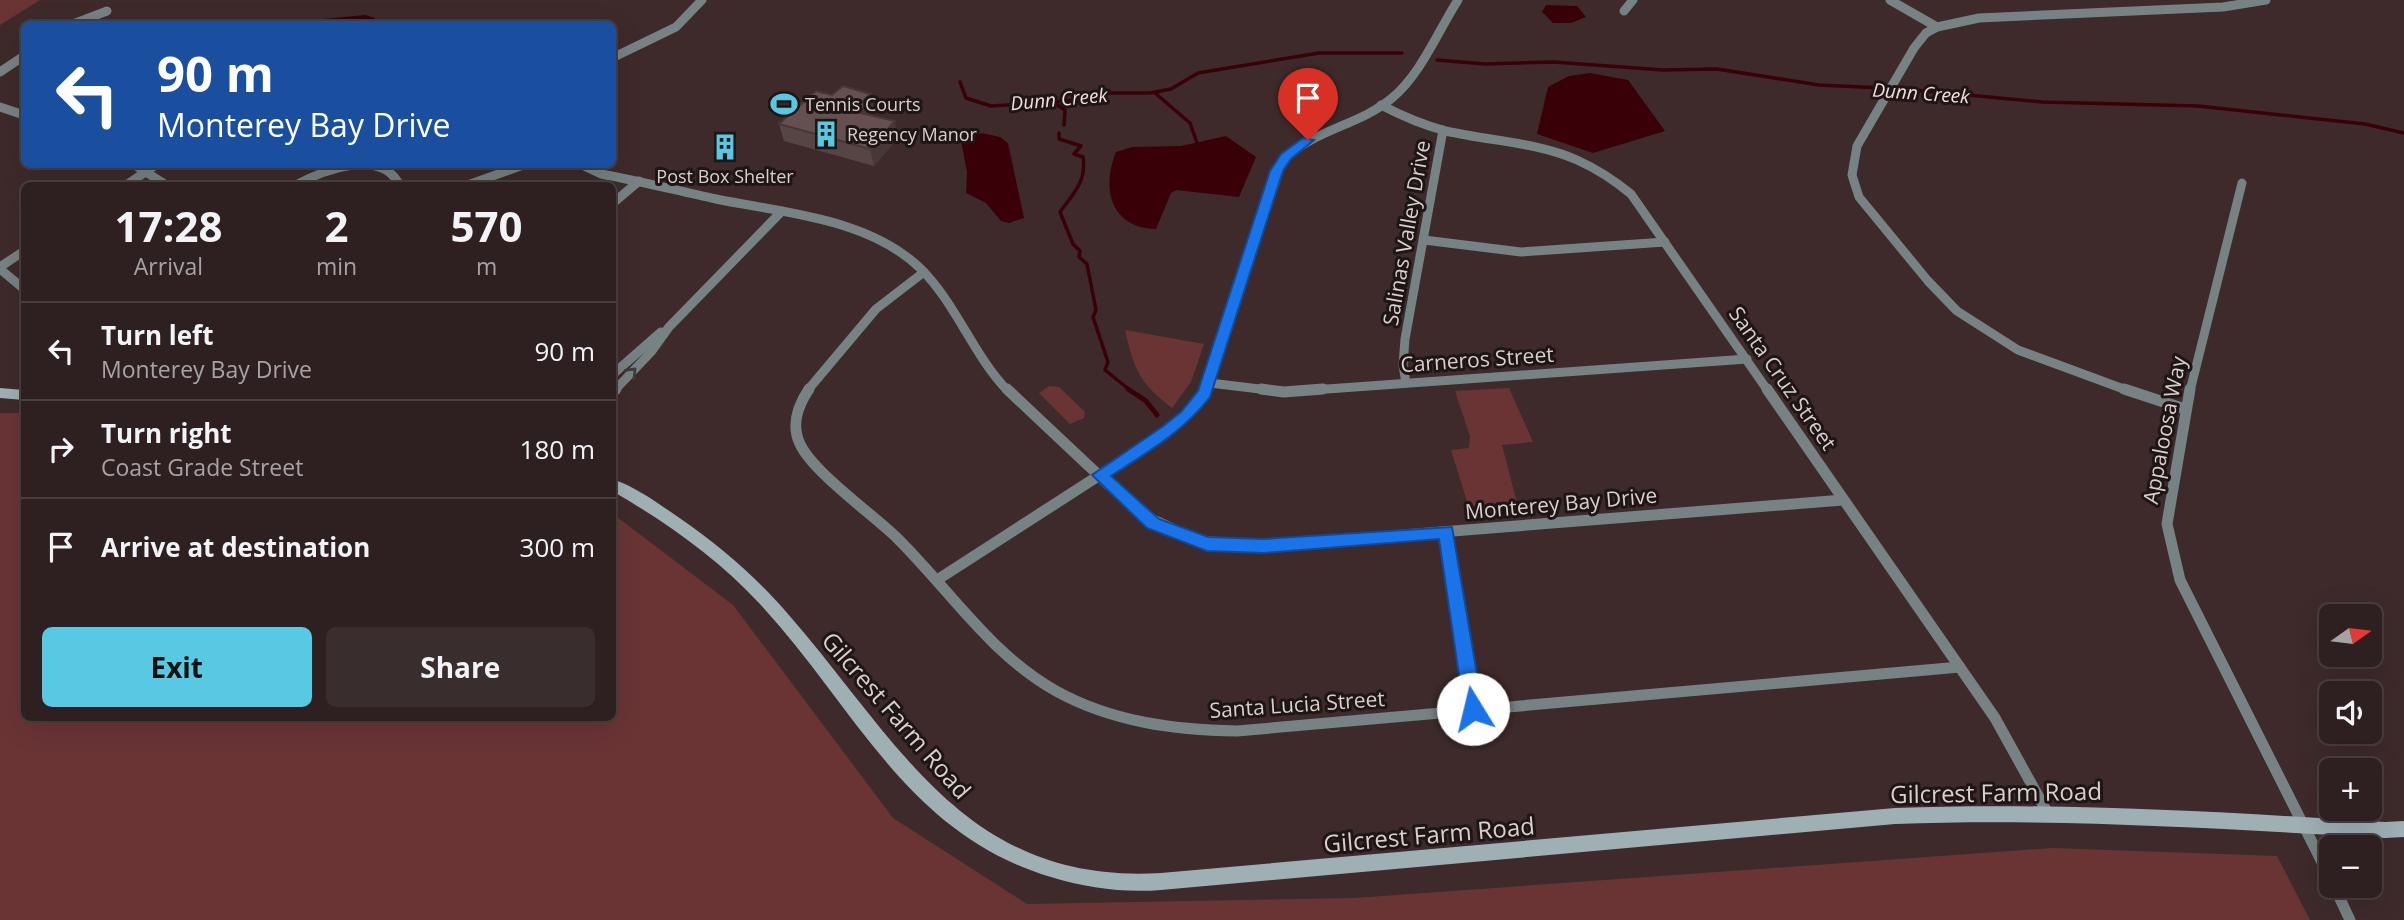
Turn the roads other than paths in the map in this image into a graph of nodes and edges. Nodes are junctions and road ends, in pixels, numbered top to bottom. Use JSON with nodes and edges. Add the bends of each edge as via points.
{"nodes":[{"id":1,"x":702,"y":0,"type":"edge"},
{"id":2,"x":1458,"y":0,"type":"edge"},
{"id":3,"x":1633,"y":0,"type":"edge"},
{"id":4,"x":1890,"y":0,"type":"edge"},
{"id":5,"x":2266,"y":0,"type":"edge"},
{"id":6,"x":107,"y":11,"type":"dead end"},
{"id":7,"x":1624,"y":11,"type":"dead end"},
{"id":8,"x":81,"y":21,"type":"edge"},
{"id":9,"x":1937,"y":27,"type":"junction"},
{"id":10,"x":616,"y":56,"type":"edge"},
{"id":11,"x":21,"y":58,"type":"edge"},
{"id":12,"x":0,"y":72,"type":"edge"},
{"id":13,"x":1381,"y":105,"type":"junction"},
{"id":14,"x":0,"y":107,"type":"edge"},
{"id":15,"x":21,"y":114,"type":"edge"},
{"id":16,"x":1443,"y":130,"type":"junction"},
{"id":17,"x":139,"y":168,"type":"edge"},
{"id":18,"x":151,"y":168,"type":"edge"},
{"id":19,"x":340,"y":168,"type":"edge"},
{"id":20,"x":385,"y":168,"type":"edge"},
{"id":21,"x":515,"y":168,"type":"edge"},
{"id":22,"x":588,"y":168,"type":"edge"},
{"id":23,"x":145,"y":172,"type":"junction"},
{"id":24,"x":639,"y":181,"type":"junction"},
{"id":25,"x":131,"y":182,"type":"edge"},
{"id":26,"x":161,"y":182,"type":"edge"},
{"id":27,"x":301,"y":182,"type":"edge"},
{"id":28,"x":398,"y":182,"type":"edge"},
{"id":29,"x":476,"y":182,"type":"edge"},
{"id":30,"x":2242,"y":183,"type":"dead end"},
{"id":31,"x":616,"y":201,"type":"edge"},
{"id":32,"x":782,"y":211,"type":"junction"},
{"id":33,"x":1424,"y":240,"type":"junction"},
{"id":34,"x":1665,"y":242,"type":"junction"},
{"id":35,"x":21,"y":253,"type":"edge"},
{"id":36,"x":0,"y":268,"type":"edge"},
{"id":37,"x":924,"y":272,"type":"junction"},
{"id":38,"x":21,"y":286,"type":"edge"},
{"id":39,"x":669,"y":327,"type":"junction"},
{"id":40,"x":1747,"y":359,"type":"junction"},
{"id":41,"x":616,"y":372,"type":"edge"},
{"id":42,"x":1210,"y":383,"type":"junction"},
{"id":43,"x":1406,"y":383,"type":"junction"},
{"id":44,"x":616,"y":389,"type":"edge"},
{"id":45,"x":0,"y":393,"type":"edge"},
{"id":46,"x":21,"y":395,"type":"edge"},
{"id":47,"x":2185,"y":409,"type":"junction"},
{"id":48,"x":1100,"y":475,"type":"junction"},
{"id":49,"x":616,"y":486,"type":"edge"},
{"id":50,"x":1843,"y":500,"type":"junction"},
{"id":51,"x":1446,"y":532,"type":"junction"},
{"id":52,"x":937,"y":580,"type":"junction"},
{"id":53,"x":1960,"y":667,"type":"junction"},
{"id":54,"x":1473,"y":709,"type":"junction"},
{"id":55,"x":2047,"y":812,"type":"junction"},
{"id":56,"x":2305,"y":826,"type":"junction"},
{"id":57,"x":2404,"y":829,"type":"edge"},
{"id":58,"x":2319,"y":855,"type":"edge"},
{"id":59,"x":2340,"y":898,"type":"edge"},
{"id":60,"x":2350,"y":920,"type":"edge"}],
"edges":[{"from":1,"to":10,"type":"street","via":[[676,27]]},
{"from":2,"to":13,"type":"street","via":[[1403,87]]},
{"from":3,"to":7,"type":"street"},
{"from":4,"to":9,"type":"street"},
{"from":5,"to":9,"type":"street","via":[[2223,7],[1979,18]]},
{"from":6,"to":8,"type":"street"},
{"from":9,"to":47,"type":"street","via":[[1914,48],[1857,146],[1851,180],[1866,209],[1947,301],[1985,331],[2024,352]]},
{"from":11,"to":12,"type":"street"},
{"from":13,"to":16,"type":"street","name":"Santa Cruz Street","via":[[1412,122]]},
{"from":13,"to":42,"type":"street","via":[[1308,140],[1282,162]]},
{"from":14,"to":15,"type":"street"},
{"from":16,"to":33,"type":"street","name":"Salinas Valley Drive"},
{"from":16,"to":34,"type":"street","name":"Santa Cruz Street","via":[[1548,149],[1598,167],[1632,194]]},
{"from":17,"to":23,"type":"street"},
{"from":18,"to":23,"type":"street"},
{"from":19,"to":27,"type":"street"},
{"from":20,"to":28,"type":"street"},
{"from":21,"to":29,"type":"street"},
{"from":22,"to":24,"type":"street","name":"Monterey Bay Drive"},
{"from":23,"to":25,"type":"street"},
{"from":23,"to":26,"type":"street"},
{"from":24,"to":31,"type":"street"},
{"from":24,"to":32,"type":"street","name":"Monterey Bay Drive"},
{"from":30,"to":47,"type":"street","name":"Appaloosa Way"},
{"from":32,"to":37,"type":"street","name":"Monterey Bay Drive","via":[[874,239]]},
{"from":32,"to":39,"type":"street"},
{"from":33,"to":34,"type":"street","via":[[1534,253]]},
{"from":33,"to":43,"type":"street","name":"Salinas Valley Drive","via":[[1403,353]]},
{"from":34,"to":40,"type":"street","name":"Santa Cruz Street"},
{"from":35,"to":36,"type":"street"},
{"from":36,"to":38,"type":"street"},
{"from":37,"to":48,"type":"street","name":"Monterey Bay Drive","via":[[948,299],[987,367]]},
{"from":37,"to":52,"type":"street","name":"Santa Lucia Street","via":[[883,301],[811,386],[798,408],[796,433],[809,460],[880,520]]},
{"from":39,"to":41,"type":"street"},
{"from":44,"to":39,"type":"street","one_way":true},
{"from":40,"to":43,"type":"street","name":"Carneros Street"},
{"from":40,"to":50,"type":"street","name":"Santa Cruz Street"},
{"from":42,"to":43,"type":"street","name":"Carneros Street","via":[[1284,391]]},
{"from":42,"to":48,"type":"street","via":[[1186,416]]},
{"from":45,"to":46,"type":"main road"},
{"from":47,"to":56,"type":"street","name":"Appaloosa Way","via":[[2168,510],[2174,564]]},
{"from":48,"to":51,"type":"street","name":"Monterey Bay Drive","via":[[1153,523],[1207,544],[1264,546]]},
{"from":48,"to":52,"type":"street"},
{"from":49,"to":55,"type":"main road","name":"Gilcrest Farm Road","via":[[672,518],[754,587],[945,814],[995,846],[1035,863],[1097,878],[1124,882],[1201,878],[1895,816]]},
{"from":50,"to":51,"type":"street","name":"Monterey Bay Drive"},
{"from":50,"to":53,"type":"street","name":"Santa Cruz Street"},
{"from":51,"to":54,"type":"street"},
{"from":52,"to":54,"type":"street","name":"Santa Lucia Street","via":[[1023,670],[1073,701],[1136,722],[1186,730],[1237,731]]},
{"from":53,"to":54,"type":"street","name":"Santa Lucia Street"},
{"from":53,"to":55,"type":"street","name":"Santa Cruz Street","via":[[2020,758]]},
{"from":55,"to":56,"type":"main road","name":"Gilcrest Farm Road"},
{"from":56,"to":57,"type":"main road","name":"Gilcrest Farm Road"},
{"from":56,"to":58,"type":"street","name":"Appaloosa Way"},
{"from":59,"to":60,"type":"street"}]}
